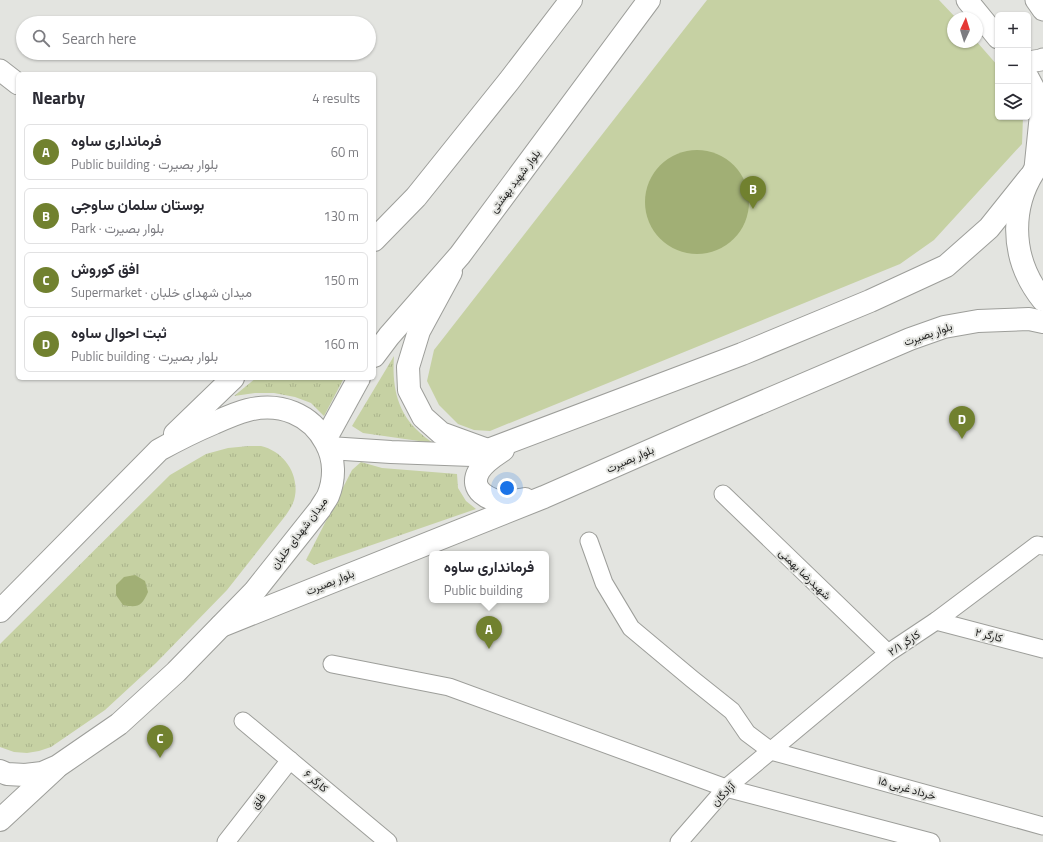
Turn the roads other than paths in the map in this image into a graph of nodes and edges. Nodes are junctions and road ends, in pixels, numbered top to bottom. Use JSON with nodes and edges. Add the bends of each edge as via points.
{"nodes":[{"id":1,"x":571,"y":0,"type":"edge"},
{"id":2,"x":649,"y":0,"type":"edge"},
{"id":3,"x":966,"y":0,"type":"edge"},
{"id":4,"x":995,"y":34,"type":"edge"},
{"id":5,"x":1043,"y":59,"type":"edge"},
{"id":6,"x":1031,"y":62,"type":"edge"},
{"id":7,"x":0,"y":70,"type":"edge"},
{"id":8,"x":16,"y":82,"type":"edge"},
{"id":9,"x":1031,"y":83,"type":"edge"},
{"id":10,"x":1036,"y":168,"type":"edge"},
{"id":11,"x":376,"y":238,"type":"edge"},
{"id":12,"x":460,"y":255,"type":"junction"},
{"id":13,"x":1043,"y":300,"type":"edge"},
{"id":14,"x":1043,"y":322,"type":"edge"},
{"id":15,"x":377,"y":348,"type":"edge"},
{"id":16,"x":231,"y":380,"type":"edge"},
{"id":17,"x":358,"y":380,"type":"edge"},
{"id":18,"x":518,"y":439,"type":"junction"},
{"id":19,"x":327,"y":444,"type":"junction"},
{"id":20,"x":159,"y":450,"type":"junction"},
{"id":21,"x":488,"y":450,"type":"junction"},
{"id":22,"x":722,"y":494,"type":"dead end"},
{"id":23,"x":544,"y":497,"type":"junction"},
{"id":24,"x":589,"y":541,"type":"dead end"},
{"id":25,"x":1043,"y":546,"type":"edge"},
{"id":26,"x":2,"y":605,"type":"edge"},
{"id":27,"x":936,"y":621,"type":"junction"},
{"id":28,"x":221,"y":626,"type":"junction"},
{"id":29,"x":1043,"y":649,"type":"edge"},
{"id":30,"x":888,"y":653,"type":"junction"},
{"id":31,"x":332,"y":664,"type":"dead end"},
{"id":32,"x":243,"y":721,"type":"dead end"},
{"id":33,"x":771,"y":751,"type":"junction"},
{"id":34,"x":290,"y":760,"type":"junction"},
{"id":35,"x":58,"y":766,"type":"junction"},
{"id":36,"x":0,"y":771,"type":"edge"},
{"id":37,"x":726,"y":788,"type":"junction"},
{"id":38,"x":0,"y":820,"type":"edge"},
{"id":39,"x":1043,"y":826,"type":"edge"},
{"id":40,"x":226,"y":842,"type":"edge"},
{"id":41,"x":388,"y":842,"type":"edge"},
{"id":42,"x":679,"y":842,"type":"edge"},
{"id":43,"x":932,"y":842,"type":"edge"}],
"edges":[{"from":1,"to":11,"type":"main road","via":[[416,197]]},
{"from":2,"to":12,"type":"main road","name":"بلوار شهید بهشتی"},
{"from":3,"to":4,"type":"street"},
{"from":5,"to":6,"type":"street"},
{"from":7,"to":8,"type":"street"},
{"from":9,"to":10,"type":"street","via":[[1039,98]]},
{"from":10,"to":13,"type":"main road","via":[[1022,196],[1017,235],[1026,273]]},
{"from":10,"to":18,"type":"main road","via":[[989,228],[946,266],[870,301],[756,348]]},
{"from":12,"to":15,"type":"main road","name":"بلوار شهید بهشتی"},
{"from":12,"to":21,"type":"main road","via":[[419,331],[408,367],[409,390],[423,417],[441,433]]},
{"from":14,"to":23,"type":"main road","name":"بلوار بصیرت","via":[[1029,319],[978,321],[944,327],[910,339]]},
{"from":16,"to":20,"type":"main road"},
{"from":17,"to":19,"type":"main road"},
{"from":18,"to":21,"type":"main road"},
{"from":18,"to":23,"type":"main road","via":[[489,459],[479,470],[476,478],[477,488],[488,497],[507,502]]},
{"from":19,"to":20,"type":"main road","name":"میدان شهدای خلبان","via":[[322,434],[296,413],[266,408],[233,415],[186,434]]},
{"from":19,"to":21,"type":"main road","via":[[391,452],[472,455]]},
{"from":19,"to":28,"type":"main road","name":"میدان شهدای خلبان","via":[[333,464],[333,480],[328,496],[254,592]]},
{"from":20,"to":26,"type":"main road","name":"میدان شهدای خلبان"},
{"from":22,"to":30,"type":"street","name":"شهیدرضا بهمنی"},
{"from":23,"to":28,"type":"main road","name":"بلوار بصیرت"},
{"from":24,"to":33,"type":"street","via":[[604,583],[631,628],[732,711],[747,733]]},
{"from":25,"to":27,"type":"street","name":"کارگر ۲/۱","via":[[1037,544]]},
{"from":27,"to":29,"type":"street","name":"کارگر ۲"},
{"from":27,"to":30,"type":"street","name":"کارگر ۲/۱"},
{"from":28,"to":35,"type":"main road","name":"میدان شهدای خلبان","via":[[119,724]]},
{"from":30,"to":33,"type":"street","name":"کارگر ۲/۱"},
{"from":31,"to":37,"type":"street","via":[[449,687]]},
{"from":32,"to":34,"type":"street","name":"کارگر ۶"},
{"from":33,"to":37,"type":"street","name":"آزادگان"},
{"from":33,"to":39,"type":"street","name":"۱۵ خرداد غربی"},
{"from":34,"to":40,"type":"street","name":"فلق"},
{"from":34,"to":41,"type":"street","name":"کارگر ۶"},
{"from":35,"to":36,"type":"main road","name":"میدان شهدای خلبان","via":[[42,773],[24,775]]},
{"from":35,"to":38,"type":"main road"},
{"from":37,"to":42,"type":"street","name":"آزادگان"},
{"from":37,"to":43,"type":"street"}]}
